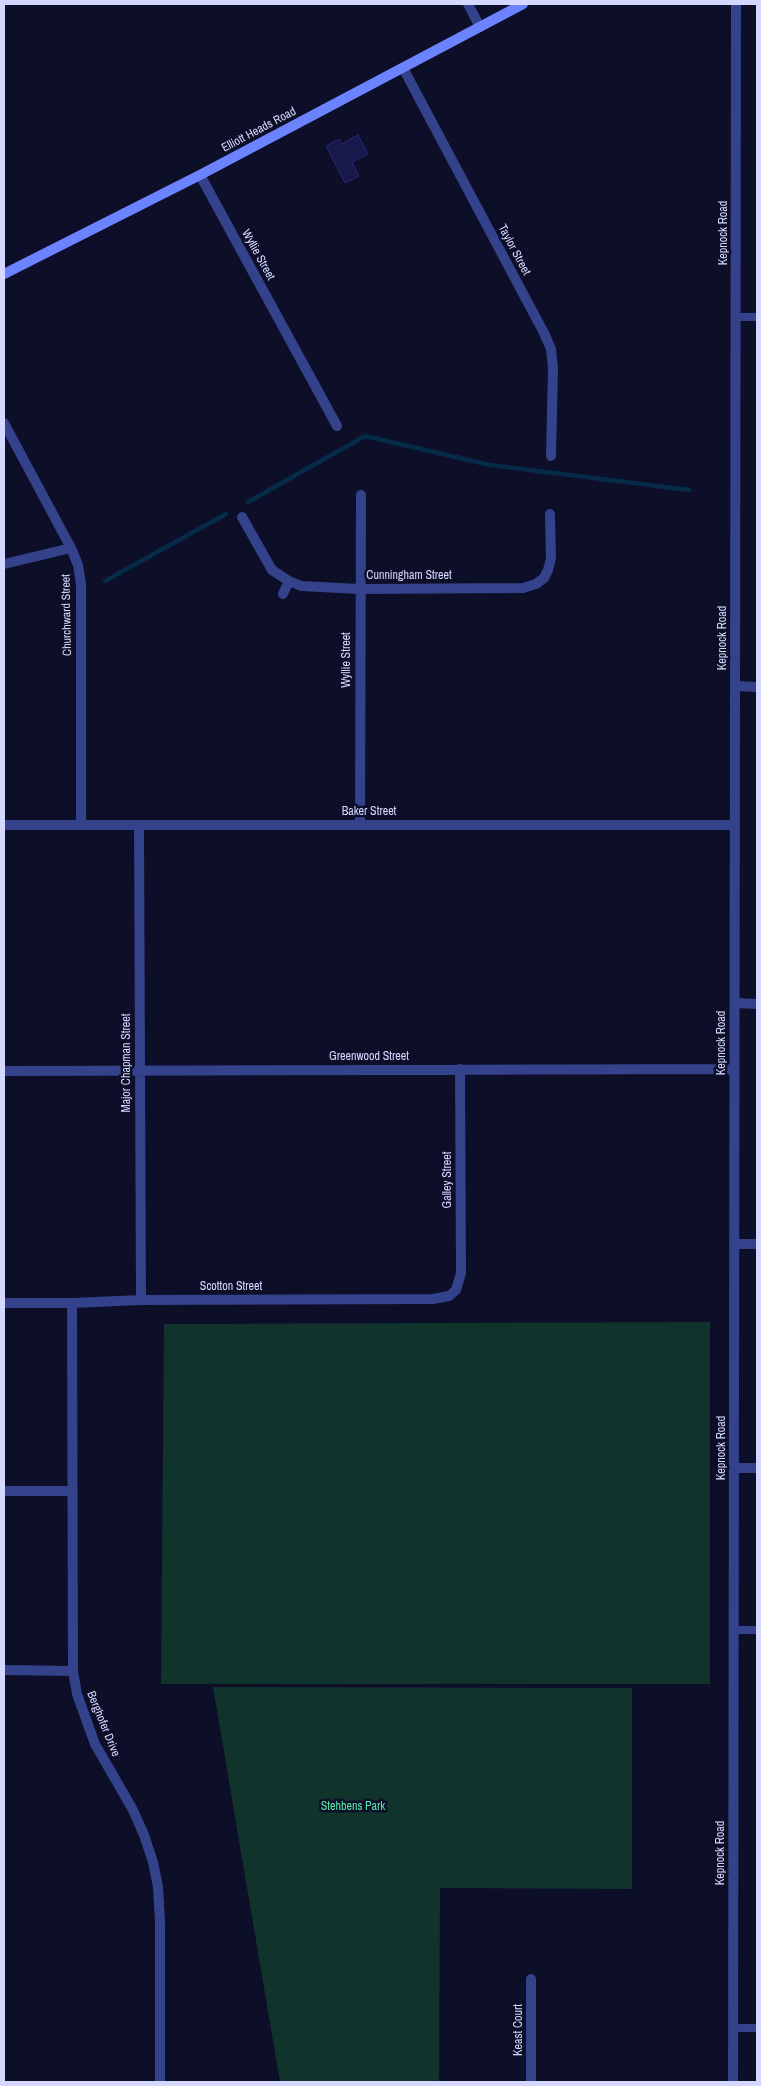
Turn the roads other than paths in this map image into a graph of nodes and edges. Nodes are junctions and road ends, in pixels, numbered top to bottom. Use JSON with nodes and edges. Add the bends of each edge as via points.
{"nodes":[{"id":1,"x":468,"y":4,"type":"edge"},
{"id":2,"x":523,"y":4,"type":"edge"},
{"id":3,"x":736,"y":4,"type":"edge"},
{"id":4,"x":480,"y":27,"type":"junction"},
{"id":5,"x":403,"y":68,"type":"junction"},
{"id":6,"x":200,"y":175,"type":"junction"},
{"id":7,"x":4,"y":274,"type":"edge"},
{"id":8,"x":736,"y":317,"type":"junction"},
{"id":9,"x":757,"y":317,"type":"edge"},
{"id":10,"x":4,"y":423,"type":"edge"},
{"id":11,"x":338,"y":426,"type":"dead end"},
{"id":12,"x":551,"y":456,"type":"dead end"},
{"id":13,"x":361,"y":495,"type":"dead end"},
{"id":14,"x":550,"y":514,"type":"dead end"},
{"id":15,"x":242,"y":517,"type":"dead end"},
{"id":16,"x":71,"y":548,"type":"junction"},
{"id":17,"x":4,"y":564,"type":"edge"},
{"id":18,"x":289,"y":581,"type":"junction"},
{"id":19,"x":359,"y":589,"type":"junction"},
{"id":20,"x":283,"y":594,"type":"dead end"},
{"id":21,"x":736,"y":686,"type":"junction"},
{"id":22,"x":757,"y":687,"type":"edge"},
{"id":23,"x":4,"y":825,"type":"edge"},
{"id":24,"x":81,"y":825,"type":"junction"},
{"id":25,"x":360,"y":825,"type":"junction"},
{"id":26,"x":734,"y":825,"type":"junction"},
{"id":27,"x":139,"y":826,"type":"junction"},
{"id":28,"x":735,"y":1003,"type":"junction"},
{"id":29,"x":757,"y":1004,"type":"edge"},
{"id":30,"x":460,"y":1069,"type":"junction"},
{"id":31,"x":734,"y":1069,"type":"junction"},
{"id":32,"x":4,"y":1071,"type":"edge"},
{"id":33,"x":140,"y":1071,"type":"junction"},
{"id":34,"x":734,"y":1244,"type":"junction"},
{"id":35,"x":757,"y":1244,"type":"edge"},
{"id":36,"x":456,"y":1290,"type":"joint"},
{"id":37,"x":140,"y":1300,"type":"junction"},
{"id":38,"x":4,"y":1303,"type":"edge"},
{"id":39,"x":72,"y":1303,"type":"junction"},
{"id":40,"x":735,"y":1468,"type":"junction"},
{"id":41,"x":757,"y":1468,"type":"edge"},
{"id":42,"x":4,"y":1491,"type":"edge"},
{"id":43,"x":72,"y":1491,"type":"junction"},
{"id":44,"x":734,"y":1630,"type":"junction"},
{"id":45,"x":757,"y":1630,"type":"edge"},
{"id":46,"x":4,"y":1670,"type":"edge"},
{"id":47,"x":72,"y":1671,"type":"junction"},
{"id":48,"x":531,"y":1978,"type":"dead end"},
{"id":49,"x":733,"y":2028,"type":"junction"},
{"id":50,"x":757,"y":2028,"type":"edge"},
{"id":51,"x":160,"y":2082,"type":"edge"},
{"id":52,"x":531,"y":2082,"type":"edge"},
{"id":53,"x":733,"y":2082,"type":"edge"}],
"edges":[{"from":1,"to":4,"type":"street"},
{"from":2,"to":4,"type":"street","name":"Elliott Heads Road"},
{"from":3,"to":8,"type":"street","name":"Kepnock Road"},
{"from":4,"to":5,"type":"street","name":"Elliott Heads Road"},
{"from":5,"to":6,"type":"street","name":"Elliott Heads Road"},
{"from":5,"to":12,"type":"street","name":"Taylor Street","via":[[551,349]]},
{"from":6,"to":7,"type":"street","name":"Elliott Heads Road"},
{"from":6,"to":11,"type":"street","name":"Wyllie Street"},
{"from":8,"to":9,"type":"lane"},
{"from":8,"to":21,"type":"street","name":"Kepnock Road"},
{"from":10,"to":16,"type":"street","name":"Churchward Street"},
{"from":13,"to":19,"type":"street","name":"Wyllie Street"},
{"from":14,"to":19,"type":"street","name":"Cunningham Street","via":[[548,582],[523,588]]},
{"from":15,"to":18,"type":"street","name":"Cunningham Street","via":[[272,570]]},
{"from":16,"to":17,"type":"street"},
{"from":16,"to":24,"type":"street","name":"Churchward Street","via":[[81,584]]},
{"from":18,"to":19,"type":"street","name":"Cunningham Street","via":[[311,588]]},
{"from":18,"to":20,"type":"street"},
{"from":19,"to":25,"type":"street","name":"Wyllie Street"},
{"from":21,"to":22,"type":"street"},
{"from":21,"to":26,"type":"street","name":"Kepnock Road"},
{"from":23,"to":24,"type":"street","name":"Baker Street"},
{"from":24,"to":27,"type":"street","name":"Baker Street"},
{"from":25,"to":26,"type":"street","name":"Baker Street"},
{"from":25,"to":27,"type":"street","name":"Baker Street"},
{"from":26,"to":28,"type":"street","name":"Kepnock Road"},
{"from":27,"to":33,"type":"street","name":"Major Chapman Street"},
{"from":28,"to":29,"type":"street"},
{"from":28,"to":31,"type":"street","name":"Kepnock Road"},
{"from":30,"to":31,"type":"street","name":"Greenwood Street"},
{"from":30,"to":33,"type":"street","name":"Greenwood Street"},
{"from":30,"to":36,"type":"street","name":"Galley Street","via":[[461,1273]]},
{"from":31,"to":34,"type":"street","name":"Kepnock Road"},
{"from":32,"to":33,"type":"street","name":"Greenwood Street"},
{"from":33,"to":37,"type":"street","name":"Major Chapman Street"},
{"from":34,"to":35,"type":"street"},
{"from":34,"to":40,"type":"street","name":"Kepnock Road"},
{"from":36,"to":37,"type":"street","name":"Scotton Street","via":[[449,1296],[433,1299]]},
{"from":37,"to":39,"type":"street","name":"Scotton Street"},
{"from":38,"to":39,"type":"street","name":"Scotton Street"},
{"from":39,"to":43,"type":"street","name":"Berghofer Drive"},
{"from":40,"to":41,"type":"street"},
{"from":40,"to":44,"type":"street","name":"Kepnock Road"},
{"from":42,"to":43,"type":"street"},
{"from":43,"to":47,"type":"street","name":"Berghofer Drive"},
{"from":44,"to":45,"type":"lane"},
{"from":44,"to":49,"type":"street","name":"Kepnock Road"},
{"from":46,"to":47,"type":"street"},
{"from":47,"to":51,"type":"street","name":"Berghofer Drive","via":[[95,1744],[132,1810],[153,1862],[160,1920]]},
{"from":48,"to":52,"type":"street","name":"Keast Court"},
{"from":49,"to":50,"type":"lane"},
{"from":49,"to":53,"type":"street","name":"Kepnock Road"}]}
